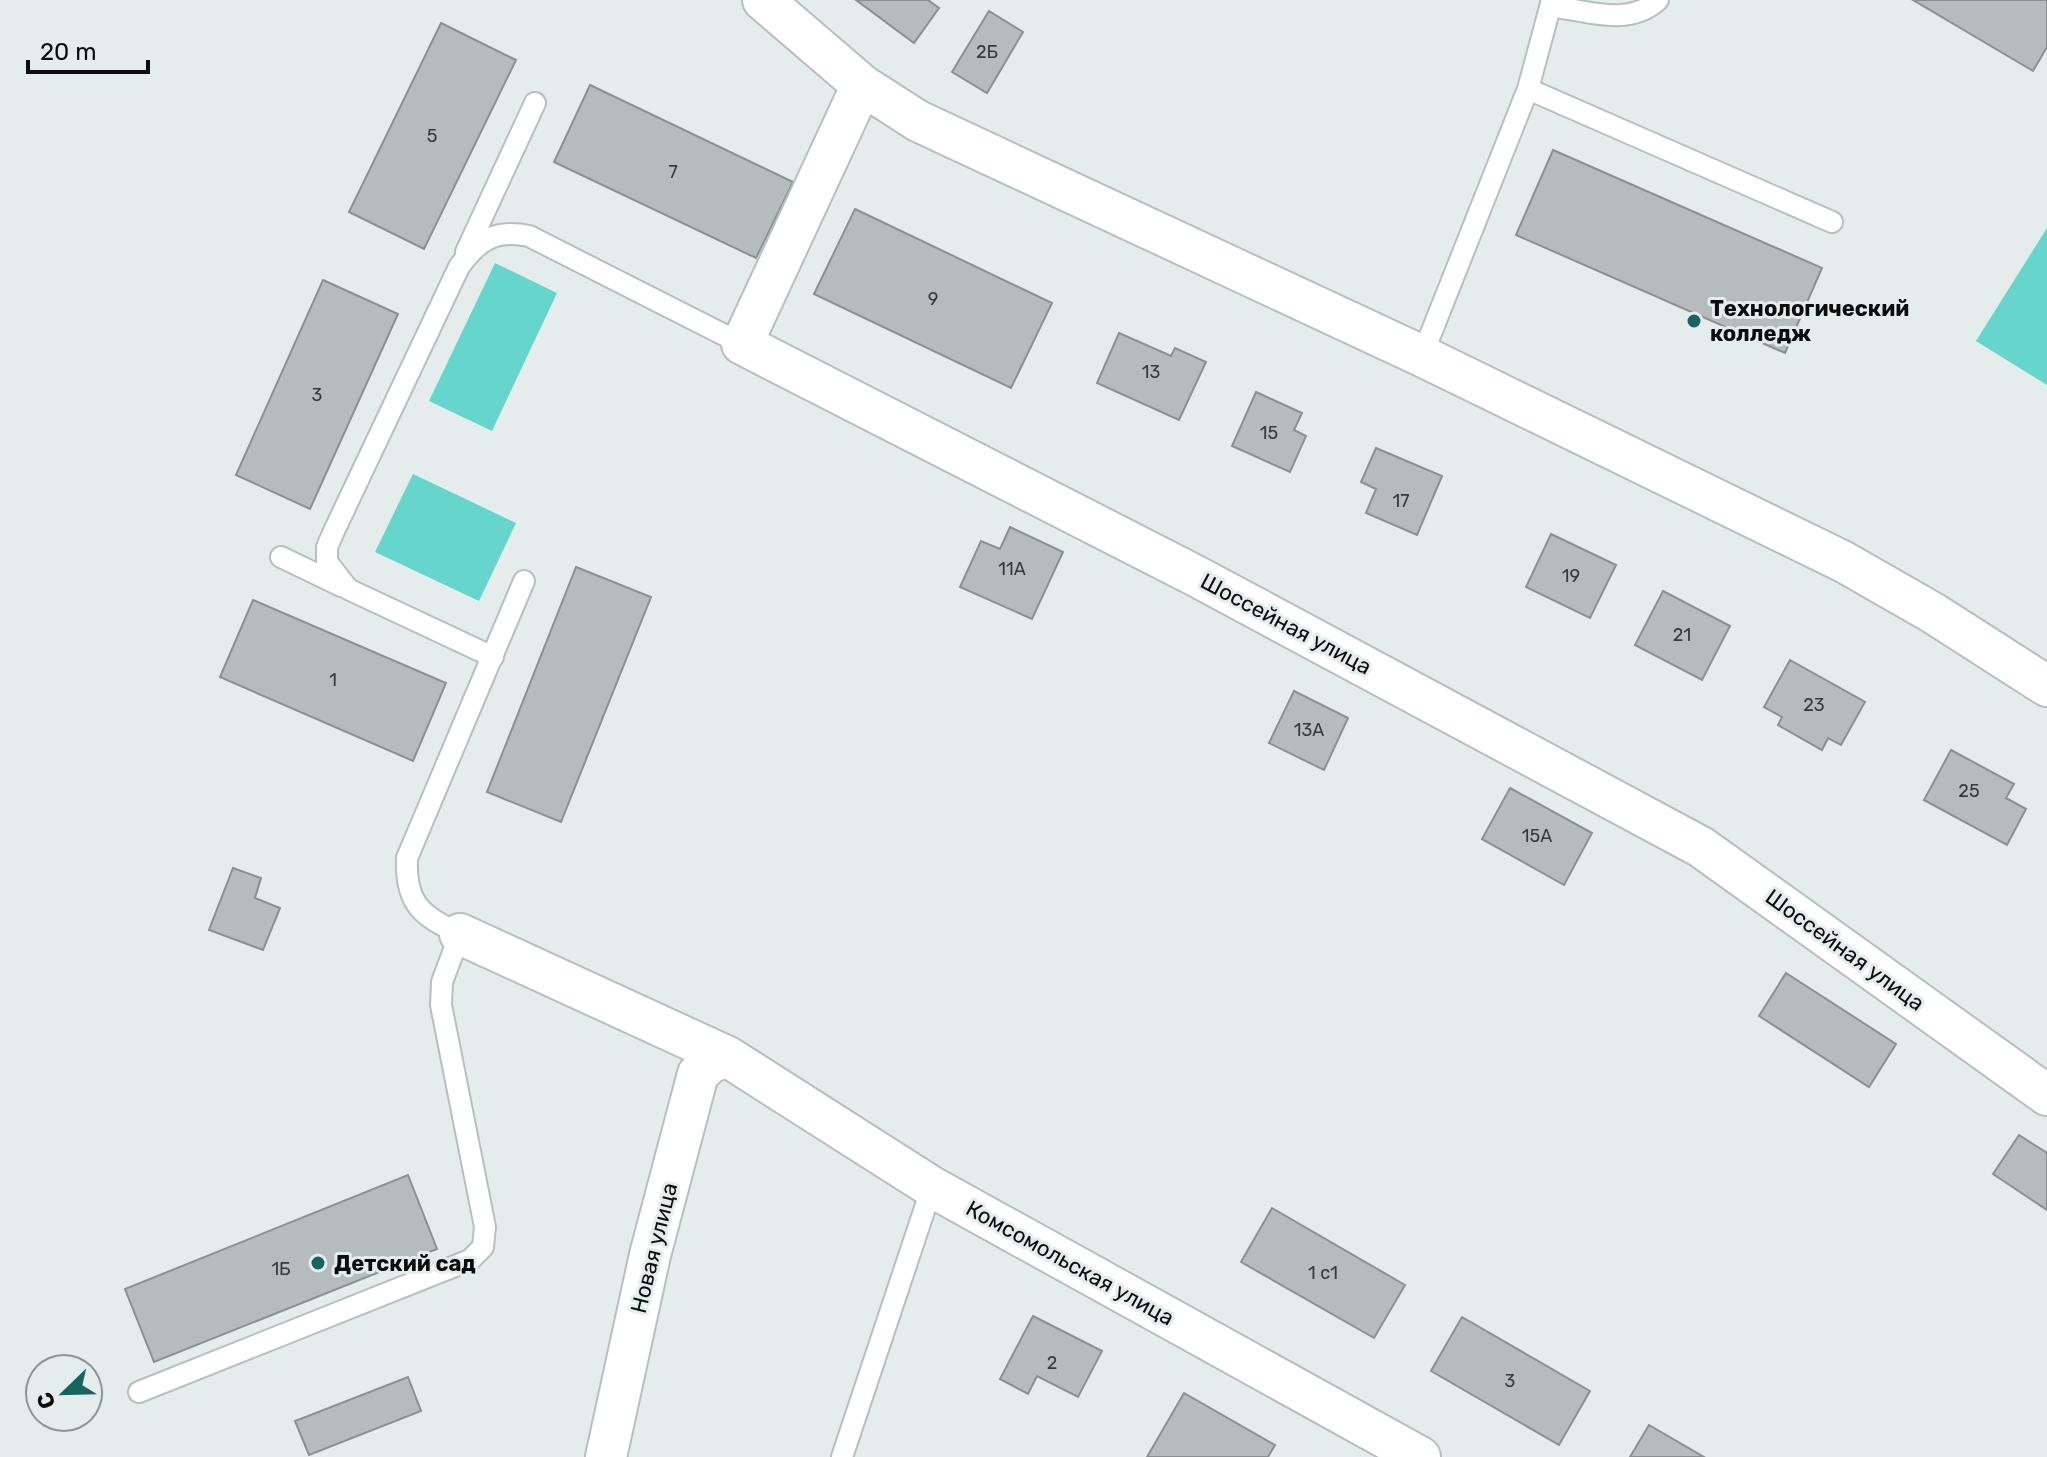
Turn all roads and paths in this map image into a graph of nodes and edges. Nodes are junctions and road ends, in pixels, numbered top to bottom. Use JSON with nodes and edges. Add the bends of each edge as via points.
{"nodes":[{"id":1,"x":763,"y":0,"type":"edge"},
{"id":2,"x":1658,"y":0,"type":"edge"},
{"id":3,"x":1552,"y":3,"type":"edge"},
{"id":4,"x":862,"y":85,"type":"junction"},
{"id":5,"x":1528,"y":89,"type":"junction"},
{"id":6,"x":535,"y":103,"type":"dead end"},
{"id":7,"x":1832,"y":222,"type":"dead end"},
{"id":8,"x":459,"y":267,"type":"junction"},
{"id":9,"x":742,"y":344,"type":"junction"},
{"id":10,"x":1422,"y":356,"type":"junction"},
{"id":11,"x":281,"y":557,"type":"dead end"},
{"id":12,"x":524,"y":581,"type":"dead end"},
{"id":13,"x":348,"y":589,"type":"junction"},
{"id":14,"x":493,"y":657,"type":"junction"},
{"id":15,"x":2047,"y":686,"type":"edge"},
{"id":16,"x":460,"y":934,"type":"junction"},
{"id":17,"x":728,"y":1057,"type":"junction"},
{"id":18,"x":2047,"y":1095,"type":"edge"},
{"id":19,"x":932,"y":1187,"type":"junction"},
{"id":20,"x":139,"y":1392,"type":"dead end"},
{"id":21,"x":606,"y":1457,"type":"edge"},
{"id":22,"x":842,"y":1457,"type":"edge"},
{"id":23,"x":1420,"y":1457,"type":"edge"}],
"edges":[{"from":1,"to":4,"type":"street"},
{"from":2,"to":3,"type":"lane","via":[[1646,11],[1625,16]]},
{"from":3,"to":5,"type":"lane"},
{"from":4,"to":9,"type":"street"},
{"from":4,"to":10,"type":"street","via":[[918,121]]},
{"from":5,"to":7,"type":"lane"},
{"from":5,"to":10,"type":"lane"},
{"from":6,"to":8,"type":"lane"},
{"from":8,"to":9,"type":"lane","via":[[489,236],[529,236]]},
{"from":8,"to":13,"type":"lane","via":[[327,547],[327,562]]},
{"from":9,"to":18,"type":"street","name":"Шоссейная улица","via":[[1196,576],[1701,847]]},
{"from":10,"to":15,"type":"street","via":[[1844,562]]},
{"from":11,"to":13,"type":"lane"},
{"from":12,"to":14,"type":"lane"},
{"from":13,"to":14,"type":"lane"},
{"from":14,"to":16,"type":"lane","via":[[407,858],[406,881],[413,901],[425,915]]},
{"from":16,"to":17,"type":"street","name":"Комсомольская улица"},
{"from":16,"to":20,"type":"lane","via":[[442,982],[441,1005],[485,1227],[483,1247],[470,1260]]},
{"from":17,"to":19,"type":"street","name":"Комсомольская улица"},
{"from":17,"to":21,"type":"street","name":"Новая улица","via":[[711,1062],[698,1074],[650,1255]]},
{"from":19,"to":22,"type":"lane"},
{"from":19,"to":23,"type":"street","name":"Комсомольская улица"}]}
